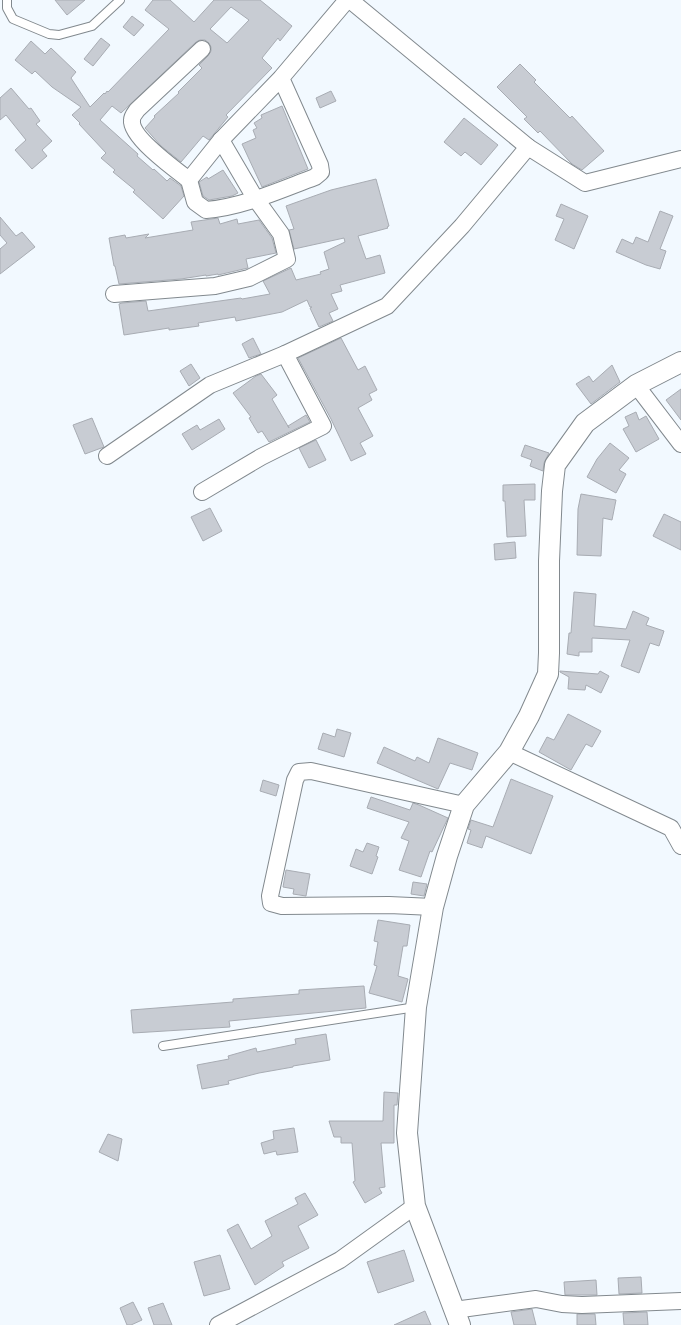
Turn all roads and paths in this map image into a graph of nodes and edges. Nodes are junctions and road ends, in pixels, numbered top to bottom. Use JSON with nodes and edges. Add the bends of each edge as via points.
{"nodes":[{"id":1,"x":7,"y":0,"type":"edge"},
{"id":2,"x":120,"y":0,"type":"edge"},
{"id":3,"x":349,"y":0,"type":"edge"},
{"id":4,"x":202,"y":48,"type":"dead end"},
{"id":5,"x":281,"y":78,"type":"junction"},
{"id":6,"x":221,"y":140,"type":"junction"},
{"id":7,"x":528,"y":147,"type":"junction"},
{"id":8,"x":681,"y":159,"type":"edge"},
{"id":9,"x":189,"y":180,"type":"junction"},
{"id":10,"x":255,"y":198,"type":"junction"},
{"id":11,"x":114,"y":294,"type":"dead end"},
{"id":12,"x":285,"y":354,"type":"junction"},
{"id":13,"x":681,"y":362,"type":"edge"},
{"id":14,"x":636,"y":385,"type":"junction"},
{"id":15,"x":681,"y":444,"type":"edge"},
{"id":16,"x":106,"y":456,"type":"dead end"},
{"id":17,"x":202,"y":492,"type":"dead end"},
{"id":18,"x":509,"y":752,"type":"junction"},
{"id":19,"x":464,"y":805,"type":"junction"},
{"id":20,"x":681,"y":846,"type":"edge"},
{"id":21,"x":433,"y":907,"type":"junction"},
{"id":22,"x":416,"y":1007,"type":"junction"},
{"id":23,"x":163,"y":1046,"type":"dead end"},
{"id":24,"x":415,"y":1206,"type":"junction"},
{"id":25,"x":681,"y":1301,"type":"edge"},
{"id":26,"x":457,"y":1318,"type":"edge"},
{"id":27,"x":218,"y":1325,"type":"edge"}],
"edges":[{"from":1,"to":2,"type":"lane","via":[[7,8],[14,19],[49,34],[58,35],[92,26]]},
{"from":3,"to":5,"type":"street"},
{"from":3,"to":7,"type":"street"},
{"from":4,"to":9,"type":"street","via":[[137,110],[131,122],[147,146]]},
{"from":5,"to":6,"type":"street"},
{"from":5,"to":10,"type":"street","via":[[321,172],[315,177]]},
{"from":6,"to":9,"type":"street"},
{"from":6,"to":10,"type":"street"},
{"from":7,"to":8,"type":"street","via":[[586,183]]},
{"from":7,"to":12,"type":"street","via":[[462,226],[387,306]]},
{"from":9,"to":10,"type":"street","via":[[195,202],[206,210],[224,209]]},
{"from":10,"to":11,"type":"street","via":[[281,234],[286,259],[249,278],[215,286]]},
{"from":12,"to":16,"type":"street","via":[[210,385]]},
{"from":12,"to":17,"type":"street","via":[[323,426],[261,457]]},
{"from":13,"to":14,"type":"street"},
{"from":14,"to":15,"type":"street"},
{"from":14,"to":18,"type":"street","via":[[585,423],[555,465],[549,561],[548,674]]},
{"from":18,"to":19,"type":"street"},
{"from":18,"to":20,"type":"street","via":[[671,828]]},
{"from":19,"to":21,"type":"street"},
{"from":19,"to":21,"type":"street","via":[[311,771],[299,772],[295,780],[270,896],[271,903],[282,906]]},
{"from":21,"to":22,"type":"street"},
{"from":22,"to":23,"type":"lane"},
{"from":22,"to":24,"type":"street","via":[[407,1133]]},
{"from":24,"to":26,"type":"street"},
{"from":24,"to":27,"type":"street","via":[[340,1260]]},
{"from":25,"to":26,"type":"street","via":[[562,1304],[536,1299]]}]}
